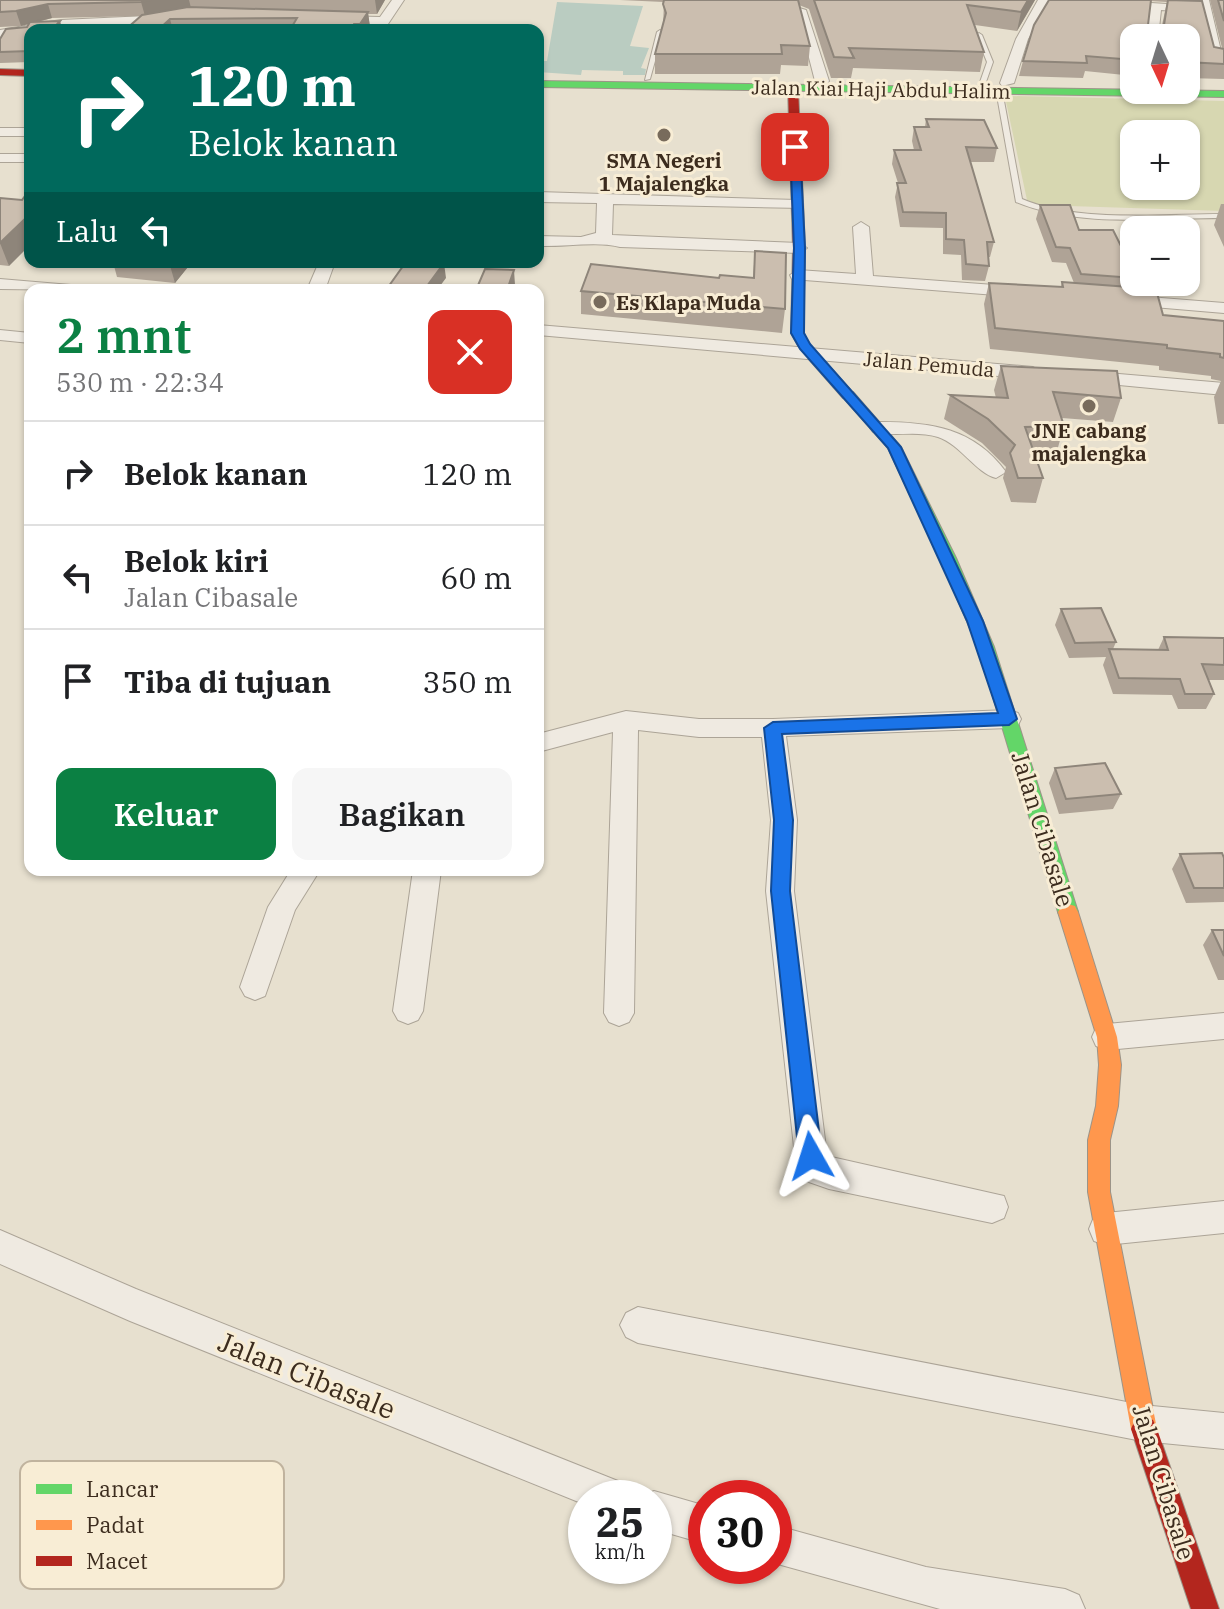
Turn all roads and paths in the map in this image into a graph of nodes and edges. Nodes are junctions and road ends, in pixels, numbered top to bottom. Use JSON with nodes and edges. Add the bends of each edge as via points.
{"nodes":[{"id":1,"x":1044,"y":0,"type":"edge"},
{"id":2,"x":398,"y":1,"type":"edge"},
{"id":3,"x":1204,"y":5,"type":"edge"},
{"id":4,"x":800,"y":10,"type":"edge"},
{"id":5,"x":180,"y":16,"type":"edge"},
{"id":6,"x":323,"y":20,"type":"edge"},
{"id":7,"x":98,"y":24,"type":"edge"},
{"id":8,"x":369,"y":24,"type":"edge"},
{"id":9,"x":381,"y":24,"type":"edge"},
{"id":10,"x":1153,"y":24,"type":"edge"},
{"id":11,"x":24,"y":32,"type":"edge"},
{"id":12,"x":660,"y":32,"type":"edge"},
{"id":13,"x":0,"y":34,"type":"edge"},
{"id":14,"x":979,"y":35,"type":"edge"},
{"id":15,"x":1219,"y":61,"type":"edge"},
{"id":16,"x":0,"y":75,"type":"edge"},
{"id":17,"x":24,"y":75,"type":"edge"},
{"id":18,"x":544,"y":78,"type":"edge"},
{"id":19,"x":647,"y":79,"type":"junction"},
{"id":20,"x":822,"y":81,"type":"junction"},
{"id":21,"x":544,"y":84,"type":"edge"},
{"id":22,"x":997,"y":85,"type":"junction"},
{"id":23,"x":1120,"y":85,"type":"edge"},
{"id":24,"x":1200,"y":85,"type":"edge"},
{"id":25,"x":1224,"y":86,"type":"edge"},
{"id":26,"x":793,"y":88,"type":"junction"},
{"id":27,"x":1224,"y":94,"type":"edge"},
{"id":28,"x":24,"y":133,"type":"edge"},
{"id":29,"x":3,"y":136,"type":"edge"},
{"id":30,"x":0,"y":158,"type":"edge"},
{"id":31,"x":24,"y":158,"type":"edge"},
{"id":32,"x":544,"y":197,"type":"edge"},
{"id":33,"x":605,"y":199,"type":"junction"},
{"id":34,"x":797,"y":205,"type":"junction"},
{"id":35,"x":1095,"y":214,"type":"junction"},
{"id":36,"x":1224,"y":216,"type":"edge"},
{"id":37,"x":1101,"y":226,"type":"edge"},
{"id":38,"x":861,"y":227,"type":"dead end"},
{"id":39,"x":601,"y":237,"type":"junction"},
{"id":40,"x":544,"y":241,"type":"edge"},
{"id":41,"x":799,"y":248,"type":"junction"},
{"id":42,"x":798,"y":275,"type":"junction"},
{"id":43,"x":865,"y":280,"type":"junction"},
{"id":44,"x":0,"y":284,"type":"edge"},
{"id":45,"x":24,"y":286,"type":"edge"},
{"id":46,"x":1036,"y":293,"type":"edge"},
{"id":47,"x":1098,"y":298,"type":"edge"},
{"id":48,"x":1224,"y":308,"type":"edge"},
{"id":49,"x":544,"y":331,"type":"edge"},
{"id":50,"x":0,"y":335,"type":"edge"},
{"id":51,"x":24,"y":337,"type":"edge"},
{"id":52,"x":813,"y":354,"type":"junction"},
{"id":53,"x":1224,"y":389,"type":"edge"},
{"id":54,"x":880,"y":428,"type":"junction"},
{"id":55,"x":996,"y":472,"type":"dead end"},
{"id":56,"x":1009,"y":719,"type":"junction"},
{"id":57,"x":626,"y":720,"type":"junction"},
{"id":58,"x":773,"y":728,"type":"junction"},
{"id":59,"x":544,"y":741,"type":"edge"},
{"id":60,"x":302,"y":876,"type":"edge"},
{"id":61,"x":426,"y":876,"type":"edge"},
{"id":62,"x":255,"y":987,"type":"dead end"},
{"id":63,"x":408,"y":1011,"type":"dead end"},
{"id":64,"x":619,"y":1013,"type":"dead end"},
{"id":65,"x":1224,"y":1026,"type":"edge"},
{"id":66,"x":1107,"y":1037,"type":"junction"},
{"id":67,"x":992,"y":1207,"type":"dead end"},
{"id":68,"x":1224,"y":1217,"type":"edge"},
{"id":69,"x":1106,"y":1229,"type":"junction"},
{"id":70,"x":0,"y":1247,"type":"edge"},
{"id":71,"x":638,"y":1325,"type":"dead end"},
{"id":72,"x":1142,"y":1423,"type":"junction"},
{"id":73,"x":1224,"y":1431,"type":"edge"},
{"id":74,"x":570,"y":1480,"type":"edge"},
{"id":75,"x":792,"y":1550,"type":"edge"},
{"id":76,"x":925,"y":1598,"type":"edge"},
{"id":77,"x":1065,"y":1609,"type":"edge"},
{"id":78,"x":1205,"y":1609,"type":"edge"}],
"edges":[{"from":1,"to":22,"type":"street"},
{"from":2,"to":9,"type":"street"},
{"from":3,"to":10,"type":"street","via":[[1155,6]]},
{"from":3,"to":15,"type":"street"},
{"from":4,"to":20,"type":"street"},
{"from":5,"to":7,"type":"street"},
{"from":6,"to":8,"type":"street"},
{"from":11,"to":13,"type":"street"},
{"from":12,"to":19,"type":"lane"},
{"from":14,"to":22,"type":"lane"},
{"from":16,"to":17,"type":"main road"},
{"from":18,"to":19,"type":"main road","name":"Jalan Kiai Haji Abdul Halim"},
{"from":19,"to":20,"type":"main road","name":"Jalan Kiai Haji Abdul Halim"},
{"from":20,"to":22,"type":"main road","name":"Jalan Kiai Haji Abdul Halim"},
{"from":21,"to":26,"type":"main road","name":"Jalan Kiai Haji Abdul Halim"},
{"from":22,"to":23,"type":"main road","name":"Jalan Kiai Haji Abdul Halim"},
{"from":22,"to":26,"type":"main road","name":"Jalan Kiai Haji Abdul Halim"},
{"from":22,"to":27,"type":"main road","name":"Jalan Kiai Haji Abdul Halim"},
{"from":22,"to":35,"type":"lane","via":[[1019,200],[1044,211]]},
{"from":24,"to":25,"type":"main road"},
{"from":26,"to":34,"type":"main road","name":"Jalan Cibasale"},
{"from":28,"to":29,"type":"street"},
{"from":30,"to":31,"type":"street"},
{"from":32,"to":33,"type":"street"},
{"from":33,"to":34,"type":"street"},
{"from":33,"to":39,"type":"street"},
{"from":34,"to":41,"type":"main road","name":"Jalan Cibasale"},
{"from":35,"to":36,"type":"lane"},
{"from":35,"to":37,"type":"lane"},
{"from":38,"to":43,"type":"street"},
{"from":39,"to":40,"type":"street"},
{"from":39,"to":41,"type":"street"},
{"from":41,"to":42,"type":"main road","name":"Jalan Cibasale"},
{"from":42,"to":43,"type":"street"},
{"from":42,"to":52,"type":"main road","name":"Jalan Cibasale","via":[[797,333]]},
{"from":43,"to":46,"type":"street"},
{"from":44,"to":45,"type":"street"},
{"from":47,"to":48,"type":"street"},
{"from":49,"to":52,"type":"street","name":"Jalan Pemuda"},
{"from":50,"to":51,"type":"street"},
{"from":52,"to":53,"type":"street","name":"Jalan Pemuda"},
{"from":52,"to":54,"type":"main road","name":"Jalan Cibasale"},
{"from":54,"to":55,"type":"street","via":[[935,428],[956,435]]},
{"from":54,"to":56,"type":"main road","name":"Jalan Cibasale","via":[[948,558],[986,647]]},
{"from":56,"to":58,"type":"street"},
{"from":56,"to":66,"type":"main road","name":"Jalan Cibasale"},
{"from":57,"to":58,"type":"street","via":[[699,728]]},
{"from":57,"to":59,"type":"street"},
{"from":57,"to":64,"type":"street"},
{"from":58,"to":67,"type":"street","via":[[784,820],[780,891],[811,1156],[817,1170]]},
{"from":60,"to":62,"type":"street","via":[[282,907]]},
{"from":61,"to":63,"type":"street"},
{"from":65,"to":66,"type":"street"},
{"from":66,"to":69,"type":"main road","name":"Jalan Cibasale","via":[[1110,1065],[1098,1164]]},
{"from":68,"to":69,"type":"street"},
{"from":69,"to":72,"type":"main road","name":"Jalan Cibasale"},
{"from":70,"to":74,"type":"street","name":"Jalan Cibasale"},
{"from":71,"to":72,"type":"street"},
{"from":72,"to":73,"type":"street"},
{"from":72,"to":78,"type":"main road","name":"Jalan Cibasale"},
{"from":75,"to":76,"type":"street"},
{"from":76,"to":77,"type":"street"}]}
